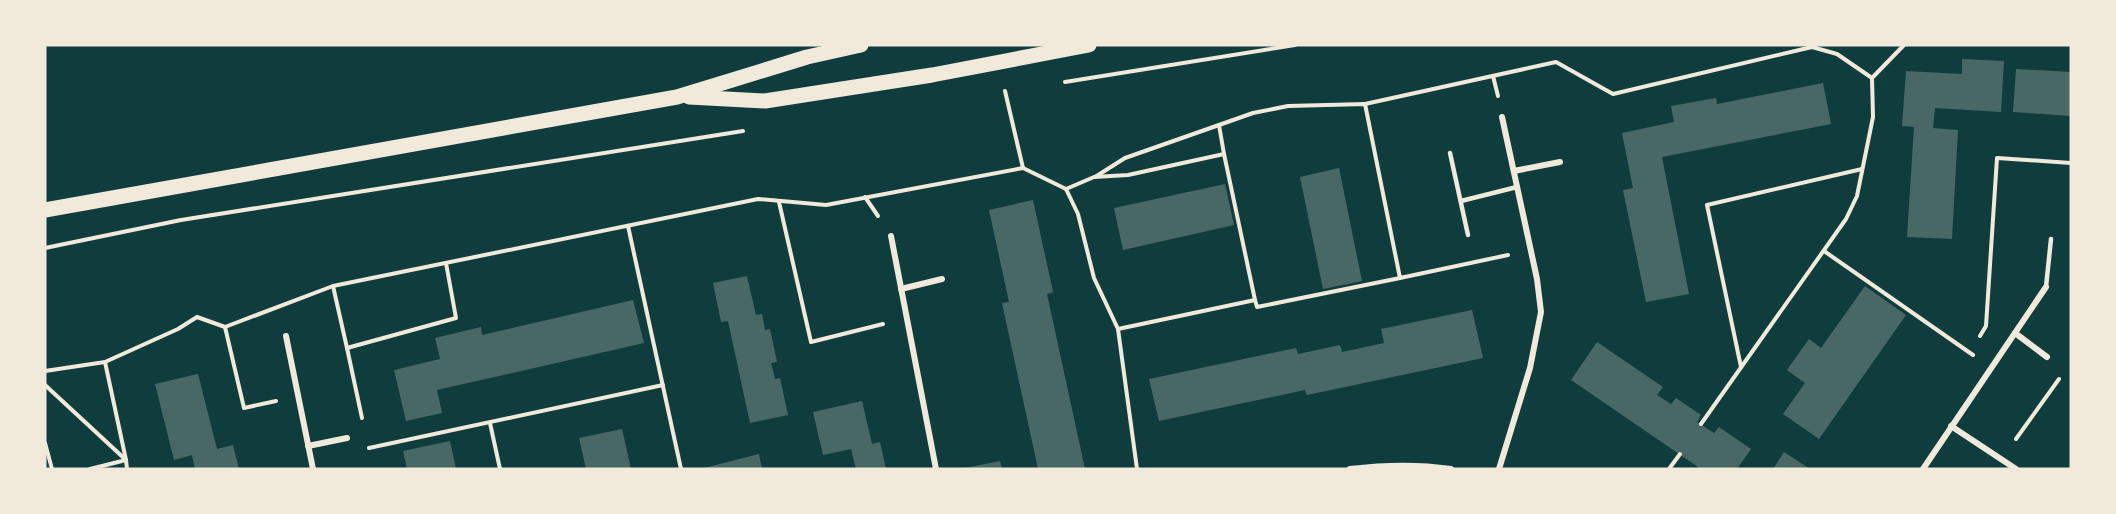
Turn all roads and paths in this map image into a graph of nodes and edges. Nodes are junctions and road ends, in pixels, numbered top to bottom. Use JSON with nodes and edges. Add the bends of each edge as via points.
{"nodes":[{"id":1,"x":861,"y":45,"type":"edge"},
{"id":2,"x":1089,"y":45,"type":"edge"},
{"id":3,"x":1295,"y":45,"type":"edge"},
{"id":4,"x":1904,"y":45,"type":"edge"},
{"id":5,"x":1872,"y":78,"type":"junction"},
{"id":6,"x":1056,"y":83,"type":"dead end"},
{"id":7,"x":1014,"y":89,"type":"dead end"},
{"id":8,"x":677,"y":97,"type":"junction"},
{"id":9,"x":1365,"y":104,"type":"junction"},
{"id":10,"x":1502,"y":117,"type":"dead end"},
{"id":11,"x":1219,"y":125,"type":"junction"},
{"id":12,"x":746,"y":131,"type":"dead end"},
{"id":13,"x":1450,"y":153,"type":"dead end"},
{"id":14,"x":1224,"y":154,"type":"junction"},
{"id":15,"x":1560,"y":162,"type":"dead end"},
{"id":16,"x":2071,"y":163,"type":"edge"},
{"id":17,"x":1023,"y":168,"type":"junction"},
{"id":18,"x":1862,"y":169,"type":"junction"},
{"id":19,"x":1514,"y":171,"type":"junction"},
{"id":20,"x":1094,"y":177,"type":"junction"},
{"id":21,"x":1517,"y":187,"type":"junction"},
{"id":22,"x":1066,"y":189,"type":"junction"},
{"id":23,"x":1461,"y":201,"type":"junction"},
{"id":24,"x":779,"y":202,"type":"junction"},
{"id":25,"x":45,"y":210,"type":"edge"},
{"id":26,"x":628,"y":226,"type":"junction"},
{"id":27,"x":1468,"y":235,"type":"dead end"},
{"id":28,"x":891,"y":237,"type":"dead end"},
{"id":29,"x":2051,"y":240,"type":"dead end"},
{"id":30,"x":45,"y":248,"type":"edge"},
{"id":31,"x":1531,"y":251,"type":"junction"},
{"id":32,"x":1824,"y":251,"type":"junction"},
{"id":33,"x":446,"y":263,"type":"junction"},
{"id":34,"x":1400,"y":278,"type":"junction"},
{"id":35,"x":942,"y":279,"type":"dead end"},
{"id":36,"x":333,"y":286,"type":"junction"},
{"id":37,"x":2046,"y":287,"type":"joint"},
{"id":38,"x":901,"y":289,"type":"junction"},
{"id":39,"x":1255,"y":300,"type":"junction"},
{"id":40,"x":907,"y":318,"type":"junction"},
{"id":41,"x":225,"y":327,"type":"junction"},
{"id":42,"x":1118,"y":329,"type":"junction"},
{"id":43,"x":2015,"y":333,"type":"junction"},
{"id":44,"x":286,"y":336,"type":"dead end"},
{"id":45,"x":346,"y":348,"type":"junction"},
{"id":46,"x":1969,"y":352,"type":"junction"},
{"id":47,"x":2047,"y":357,"type":"dead end"},
{"id":48,"x":105,"y":362,"type":"junction"},
{"id":49,"x":1741,"y":367,"type":"junction"},
{"id":50,"x":1991,"y":368,"type":"junction"},
{"id":51,"x":45,"y":371,"type":"edge"},
{"id":52,"x":2060,"y":379,"type":"dead end"},
{"id":53,"x":45,"y":385,"type":"edge"},
{"id":54,"x":663,"y":385,"type":"junction"},
{"id":55,"x":298,"y":396,"type":"junction"},
{"id":56,"x":490,"y":423,"type":"junction"},
{"id":57,"x":1701,"y":424,"type":"dead end"},
{"id":58,"x":364,"y":426,"type":"dead end"},
{"id":59,"x":1952,"y":426,"type":"junction"},
{"id":60,"x":367,"y":437,"type":"dead end"},
{"id":61,"x":347,"y":438,"type":"joint"},
{"id":62,"x":45,"y":443,"type":"edge"},
{"id":63,"x":308,"y":446,"type":"junction"},
{"id":64,"x":369,"y":448,"type":"junction"},
{"id":65,"x":1680,"y":454,"type":"dead end"},
{"id":66,"x":2002,"y":459,"type":"junction"},
{"id":67,"x":126,"y":460,"type":"junction"},
{"id":68,"x":52,"y":469,"type":"edge"},
{"id":69,"x":90,"y":469,"type":"edge"},
{"id":70,"x":127,"y":469,"type":"edge"},
{"id":71,"x":313,"y":469,"type":"edge"},
{"id":72,"x":500,"y":469,"type":"edge"},
{"id":73,"x":681,"y":469,"type":"edge"},
{"id":74,"x":936,"y":469,"type":"edge"},
{"id":75,"x":1137,"y":469,"type":"edge"},
{"id":76,"x":1350,"y":469,"type":"edge"},
{"id":77,"x":1451,"y":469,"type":"edge"},
{"id":78,"x":1499,"y":469,"type":"edge"},
{"id":79,"x":1669,"y":469,"type":"edge"},
{"id":80,"x":1923,"y":469,"type":"edge"},
{"id":81,"x":2016,"y":469,"type":"edge"}],
"edges":[{"from":1,"to":8,"type":"main road","via":[[807,57]]},
{"from":2,"to":8,"type":"main road","via":[[765,101]]},
{"from":3,"to":6,"type":"path"},
{"from":4,"to":5,"type":"path"},
{"from":5,"to":9,"type":"path","via":[[1837,54],[1812,47],[1613,94],[1556,62]]},
{"from":5,"to":18,"type":"path","via":[[1873,117]]},
{"from":7,"to":17,"type":"path","via":[[1005,90]]},
{"from":8,"to":25,"type":"main road"},
{"from":9,"to":11,"type":"path","via":[[1288,106]]},
{"from":9,"to":34,"type":"path"},
{"from":10,"to":19,"type":"street"},
{"from":11,"to":14,"type":"path"},
{"from":11,"to":20,"type":"path","via":[[1125,158]]},
{"from":12,"to":30,"type":"path","via":[[181,220]]},
{"from":13,"to":23,"type":"lane"},
{"from":14,"to":20,"type":"path","via":[[1128,175]]},
{"from":14,"to":39,"type":"path"},
{"from":15,"to":19,"type":"street"},
{"from":16,"to":46,"type":"path","via":[[1996,158],[1986,326]]},
{"from":17,"to":22,"type":"path"},
{"from":17,"to":24,"type":"path","via":[[826,205]]},
{"from":18,"to":32,"type":"path","via":[[1857,196]]},
{"from":18,"to":49,"type":"path","via":[[1707,205]]},
{"from":19,"to":21,"type":"street"},
{"from":20,"to":22,"type":"path"},
{"from":21,"to":23,"type":"lane"},
{"from":21,"to":31,"type":"street"},
{"from":22,"to":42,"type":"path","via":[[1078,214],[1094,278]]},
{"from":23,"to":27,"type":"lane"},
{"from":24,"to":26,"type":"path","via":[[758,199]]},
{"from":24,"to":40,"type":"path","via":[[811,342]]},
{"from":26,"to":33,"type":"path"},
{"from":26,"to":54,"type":"path"},
{"from":28,"to":38,"type":"street"},
{"from":29,"to":37,"type":"lane"},
{"from":31,"to":34,"type":"path"},
{"from":31,"to":78,"type":"street","via":[[1541,312],[1530,368]]},
{"from":32,"to":46,"type":"path"},
{"from":32,"to":49,"type":"path"},
{"from":33,"to":36,"type":"path"},
{"from":33,"to":45,"type":"path","via":[[456,318]]},
{"from":34,"to":39,"type":"path","via":[[1257,308]]},
{"from":35,"to":38,"type":"street"},
{"from":36,"to":41,"type":"path"},
{"from":36,"to":45,"type":"path"},
{"from":37,"to":43,"type":"street"},
{"from":38,"to":40,"type":"street"},
{"from":39,"to":42,"type":"path"},
{"from":40,"to":74,"type":"street"},
{"from":41,"to":48,"type":"path","via":[[197,317],[178,330]]},
{"from":41,"to":55,"type":"path","via":[[244,408]]},
{"from":42,"to":75,"type":"path"},
{"from":43,"to":47,"type":"street"},
{"from":43,"to":50,"type":"street"},
{"from":44,"to":55,"type":"street"},
{"from":45,"to":58,"type":"path"},
{"from":46,"to":50,"type":"path"},
{"from":48,"to":51,"type":"path"},
{"from":48,"to":67,"type":"path"},
{"from":49,"to":57,"type":"path"},
{"from":50,"to":59,"type":"street"},
{"from":52,"to":66,"type":"path"},
{"from":53,"to":67,"type":"path"},
{"from":54,"to":56,"type":"path"},
{"from":54,"to":73,"type":"path"},
{"from":55,"to":63,"type":"street"},
{"from":56,"to":64,"type":"path"},
{"from":56,"to":72,"type":"path"},
{"from":59,"to":66,"type":"street"},
{"from":59,"to":80,"type":"street"},
{"from":60,"to":64,"type":"path"},
{"from":61,"to":63,"type":"street"},
{"from":61,"to":64,"type":"path"},
{"from":62,"to":68,"type":"path"},
{"from":63,"to":71,"type":"street"},
{"from":65,"to":79,"type":"path"},
{"from":66,"to":81,"type":"street"},
{"from":67,"to":69,"type":"path"},
{"from":67,"to":70,"type":"path"},
{"from":76,"to":77,"type":"street","via":[[1378,465]]}]}
